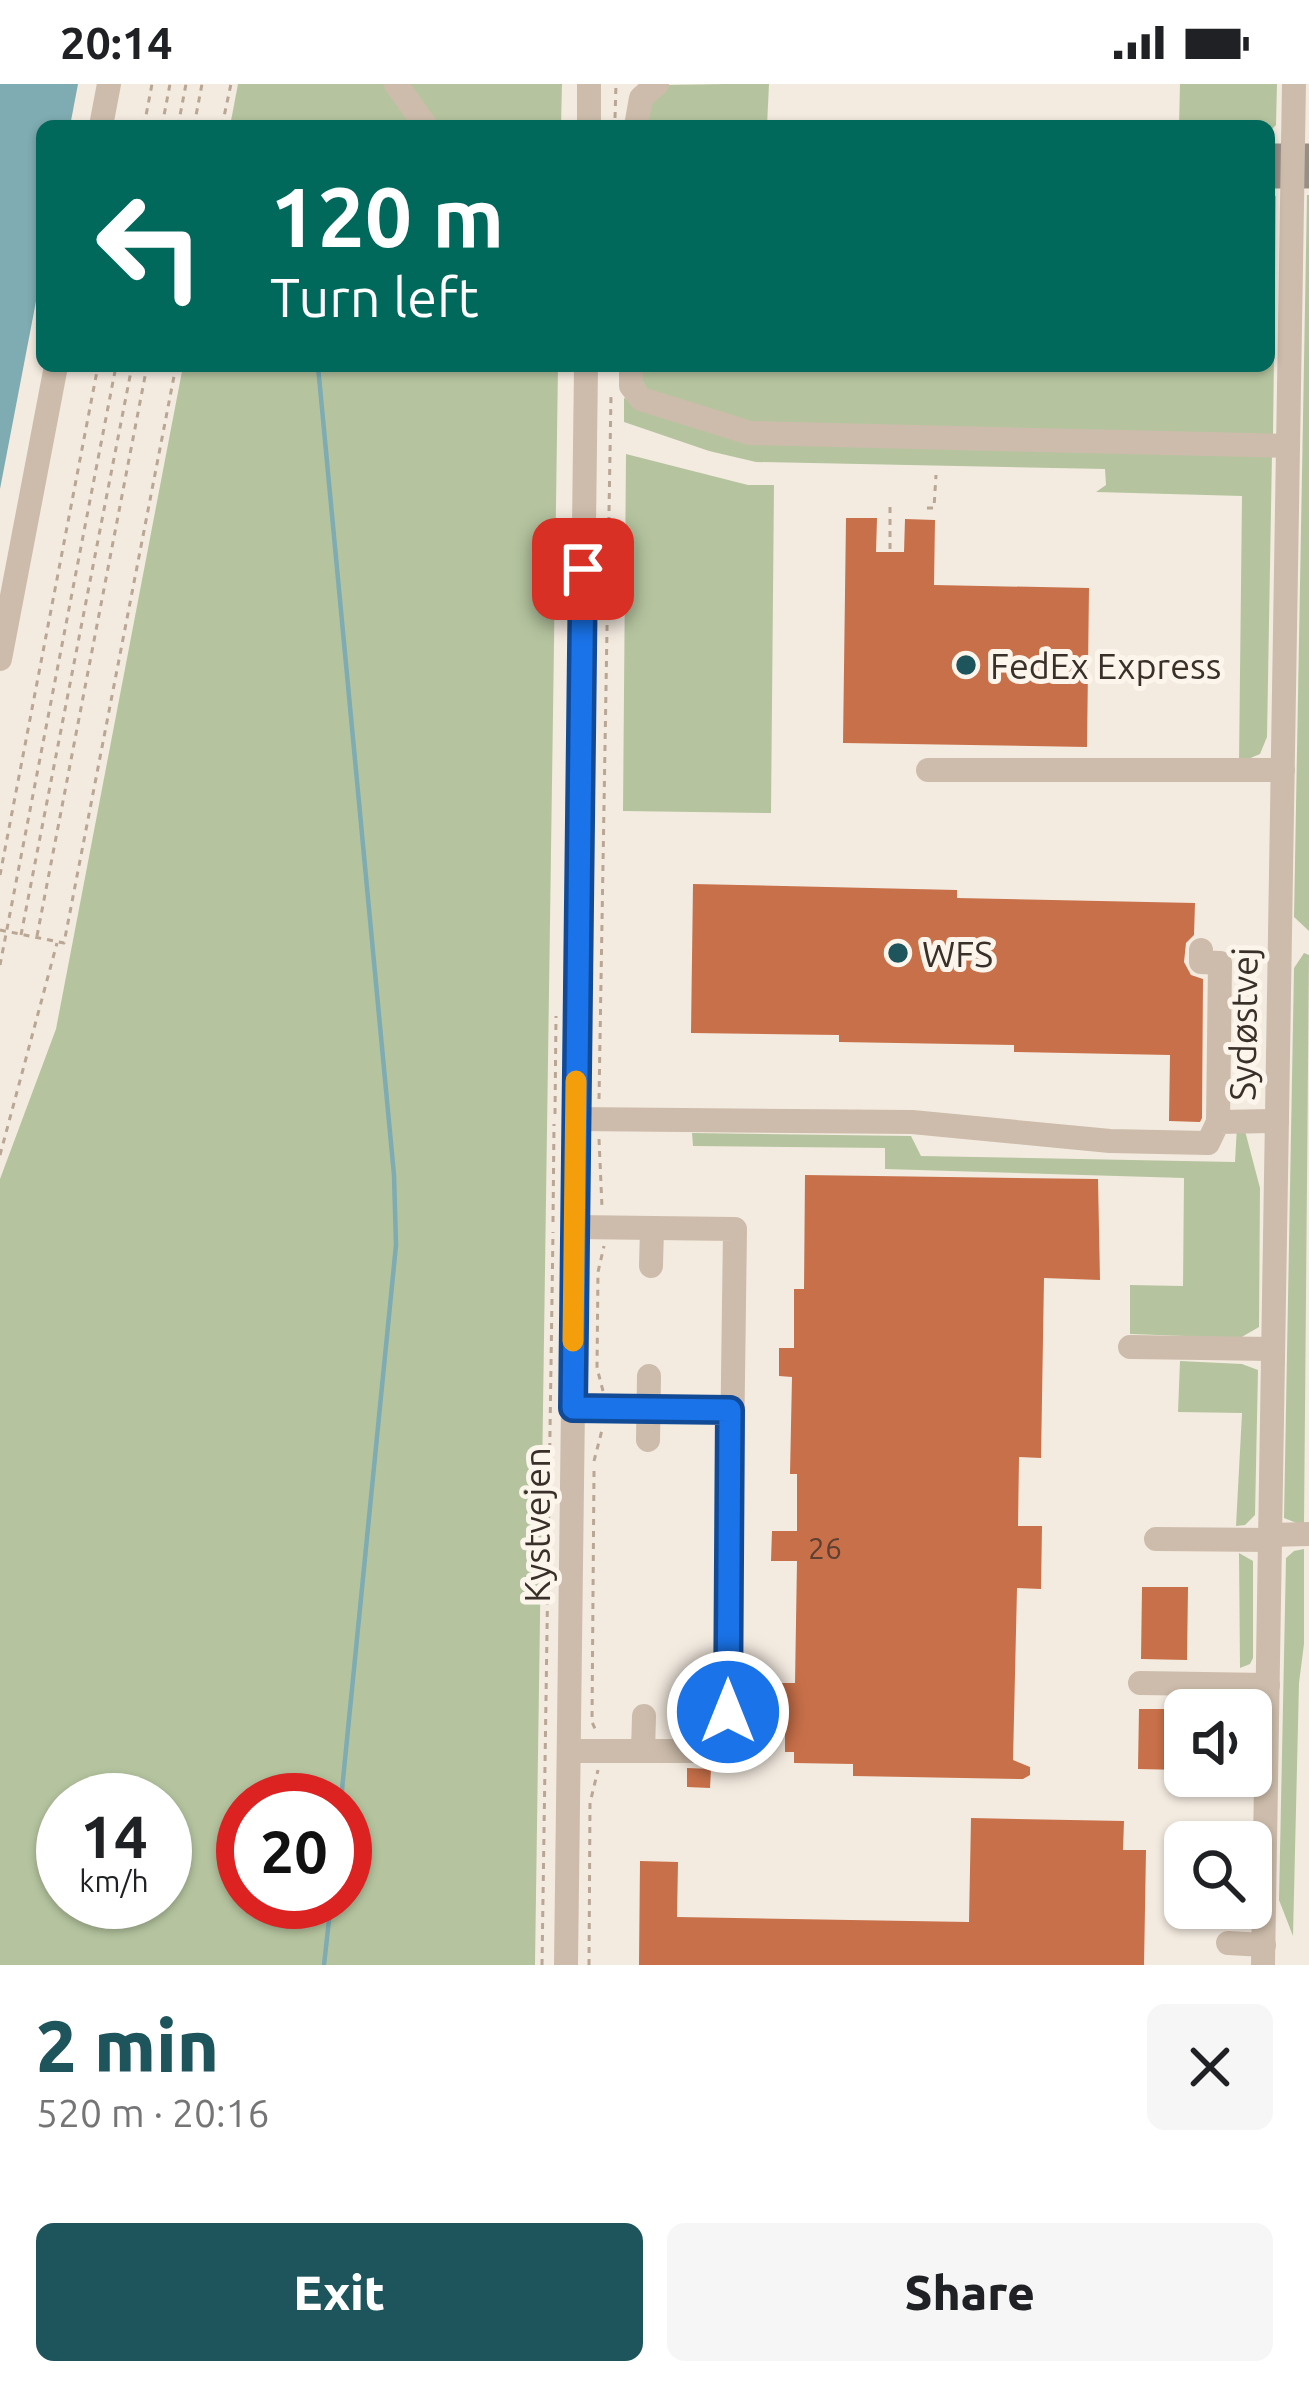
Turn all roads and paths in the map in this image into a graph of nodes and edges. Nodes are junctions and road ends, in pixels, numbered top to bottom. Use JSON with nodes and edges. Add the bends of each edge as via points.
{"nodes":[{"id":1,"x":110,"y":84,"type":"edge"},
{"id":2,"x":152,"y":84,"type":"edge"},
{"id":3,"x":170,"y":84,"type":"edge"},
{"id":4,"x":186,"y":84,"type":"edge"},
{"id":5,"x":202,"y":84,"type":"edge"},
{"id":6,"x":230,"y":84,"type":"edge"},
{"id":7,"x":396,"y":84,"type":"edge"},
{"id":8,"x":590,"y":84,"type":"edge"},
{"id":9,"x":616,"y":84,"type":"edge"},
{"id":10,"x":657,"y":84,"type":"edge"},
{"id":11,"x":1294,"y":84,"type":"edge"},
{"id":12,"x":102,"y":120,"type":"edge"},
{"id":13,"x":145,"y":120,"type":"edge"},
{"id":14,"x":163,"y":120,"type":"edge"},
{"id":15,"x":179,"y":120,"type":"edge"},
{"id":16,"x":195,"y":120,"type":"edge"},
{"id":17,"x":223,"y":120,"type":"edge"},
{"id":18,"x":422,"y":120,"type":"edge"},
{"id":19,"x":589,"y":120,"type":"edge"},
{"id":20,"x":615,"y":120,"type":"edge"},
{"id":21,"x":637,"y":120,"type":"edge"},
{"id":22,"x":55,"y":372,"type":"edge"},
{"id":23,"x":97,"y":372,"type":"edge"},
{"id":24,"x":115,"y":372,"type":"edge"},
{"id":25,"x":130,"y":372,"type":"edge"},
{"id":26,"x":146,"y":372,"type":"edge"},
{"id":27,"x":175,"y":372,"type":"edge"},
{"id":28,"x":586,"y":372,"type":"edge"},
{"id":29,"x":631,"y":372,"type":"edge"},
{"id":30,"x":1288,"y":446,"type":"junction"},
{"id":31,"x":936,"y":475,"type":"dead end"},
{"id":32,"x":890,"y":507,"type":"dead end"},
{"id":33,"x":927,"y":508,"type":"dead end"},
{"id":34,"x":890,"y":552,"type":"dead end"},
{"id":35,"x":0,"y":659,"type":"edge"},
{"id":36,"x":928,"y":770,"type":"dead end"},
{"id":37,"x":1282,"y":770,"type":"junction"},
{"id":38,"x":0,"y":875,"type":"edge"},
{"id":39,"x":3,"y":931,"type":"edge"},
{"id":40,"x":21,"y":934,"type":"junction"},
{"id":41,"x":37,"y":938,"type":"junction"},
{"id":42,"x":57,"y":942,"type":"junction"},
{"id":43,"x":1201,"y":950,"type":"dead end"},
{"id":44,"x":0,"y":965,"type":"edge"},
{"id":45,"x":556,"y":1003,"type":"dead end"},
{"id":46,"x":575,"y":1119,"type":"junction"},
{"id":47,"x":1277,"y":1121,"type":"junction"},
{"id":48,"x":1218,"y":1122,"type":"junction"},
{"id":49,"x":0,"y":1155,"type":"edge"},
{"id":50,"x":574,"y":1227,"type":"junction"},
{"id":51,"x":652,"y":1228,"type":"junction"},
{"id":52,"x":651,"y":1265,"type":"dead end"},
{"id":53,"x":1130,"y":1347,"type":"dead end"},
{"id":54,"x":1273,"y":1349,"type":"junction"},
{"id":55,"x":650,"y":1376,"type":"dead end"},
{"id":56,"x":573,"y":1408,"type":"junction"},
{"id":57,"x":649,"y":1410,"type":"junction"},
{"id":58,"x":730,"y":1410,"type":"junction"},
{"id":59,"x":648,"y":1440,"type":"dead end"},
{"id":60,"x":1309,"y":1534,"type":"edge"},
{"id":61,"x":1270,"y":1538,"type":"junction"},
{"id":62,"x":1156,"y":1539,"type":"dead end"},
{"id":63,"x":1140,"y":1683,"type":"dead end"},
{"id":64,"x":1268,"y":1685,"type":"junction"},
{"id":65,"x":644,"y":1716,"type":"dead end"},
{"id":66,"x":570,"y":1751,"type":"junction"},
{"id":67,"x":643,"y":1751,"type":"junction"},
{"id":68,"x":590,"y":1870,"type":"dead end"},
{"id":69,"x":1228,"y":1943,"type":"dead end"},
{"id":70,"x":1263,"y":1955,"type":"edge"},
{"id":71,"x":542,"y":1965,"type":"edge"},
{"id":72,"x":566,"y":1965,"type":"edge"},
{"id":73,"x":589,"y":1965,"type":"edge"}],
"edges":[{"from":1,"to":12,"type":"street"},
{"from":2,"to":13,"type":"path"},
{"from":3,"to":14,"type":"path"},
{"from":4,"to":15,"type":"path"},
{"from":5,"to":16,"type":"path"},
{"from":6,"to":17,"type":"path"},
{"from":7,"to":18,"type":"street"},
{"from":8,"to":19,"type":"street"},
{"from":9,"to":20,"type":"path"},
{"from":10,"to":21,"type":"street","via":[[640,98]]},
{"from":11,"to":30,"type":"street","name":"Sydøstvej"},
{"from":22,"to":35,"type":"street"},
{"from":23,"to":38,"type":"path"},
{"from":24,"to":39,"type":"path"},
{"from":25,"to":40,"type":"path"},
{"from":26,"to":41,"type":"path"},
{"from":27,"to":42,"type":"path","via":[[64,943]]},
{"from":28,"to":46,"type":"street","name":"Kystvejen"},
{"from":29,"to":30,"type":"street","via":[[641,399],[750,433]]},
{"from":30,"to":37,"type":"street","name":"Sydøstvej"},
{"from":31,"to":33,"type":"path","via":[[934,508]]},
{"from":32,"to":34,"type":"path"},
{"from":36,"to":37,"type":"street"},
{"from":37,"to":47,"type":"street","name":"Sydøstvej"},
{"from":39,"to":40,"type":"path"},
{"from":39,"to":44,"type":"path"},
{"from":40,"to":41,"type":"path"},
{"from":41,"to":42,"type":"path"},
{"from":42,"to":49,"type":"path"},
{"from":43,"to":48,"type":"street","via":[[1201,962],[1220,963]]},
{"from":45,"to":71,"type":"path"},
{"from":46,"to":48,"type":"street","via":[[912,1122],[1208,1143]]},
{"from":46,"to":50,"type":"street","name":"Kystvejen"},
{"from":47,"to":48,"type":"street"},
{"from":47,"to":54,"type":"street","name":"Sydøstvej"},
{"from":50,"to":51,"type":"street"},
{"from":50,"to":56,"type":"street","name":"Kystvejen"},
{"from":51,"to":52,"type":"street"},
{"from":51,"to":58,"type":"street","via":[[735,1229]]},
{"from":53,"to":54,"type":"street"},
{"from":54,"to":61,"type":"street","name":"Sydøstvej"},
{"from":55,"to":57,"type":"street"},
{"from":56,"to":57,"type":"street"},
{"from":56,"to":66,"type":"street","name":"Kystvejen"},
{"from":57,"to":58,"type":"street"},
{"from":57,"to":59,"type":"street"},
{"from":58,"to":67,"type":"street","via":[[728,1751]]},
{"from":60,"to":61,"type":"street"},
{"from":61,"to":62,"type":"street"},
{"from":61,"to":64,"type":"street","name":"Sydøstvej"},
{"from":63,"to":64,"type":"street"},
{"from":64,"to":70,"type":"street","name":"Sydøstvej"},
{"from":65,"to":67,"type":"street"},
{"from":66,"to":67,"type":"street"},
{"from":66,"to":72,"type":"street","name":"Kystvejen"},
{"from":68,"to":73,"type":"path"},
{"from":69,"to":70,"type":"street"}]}
